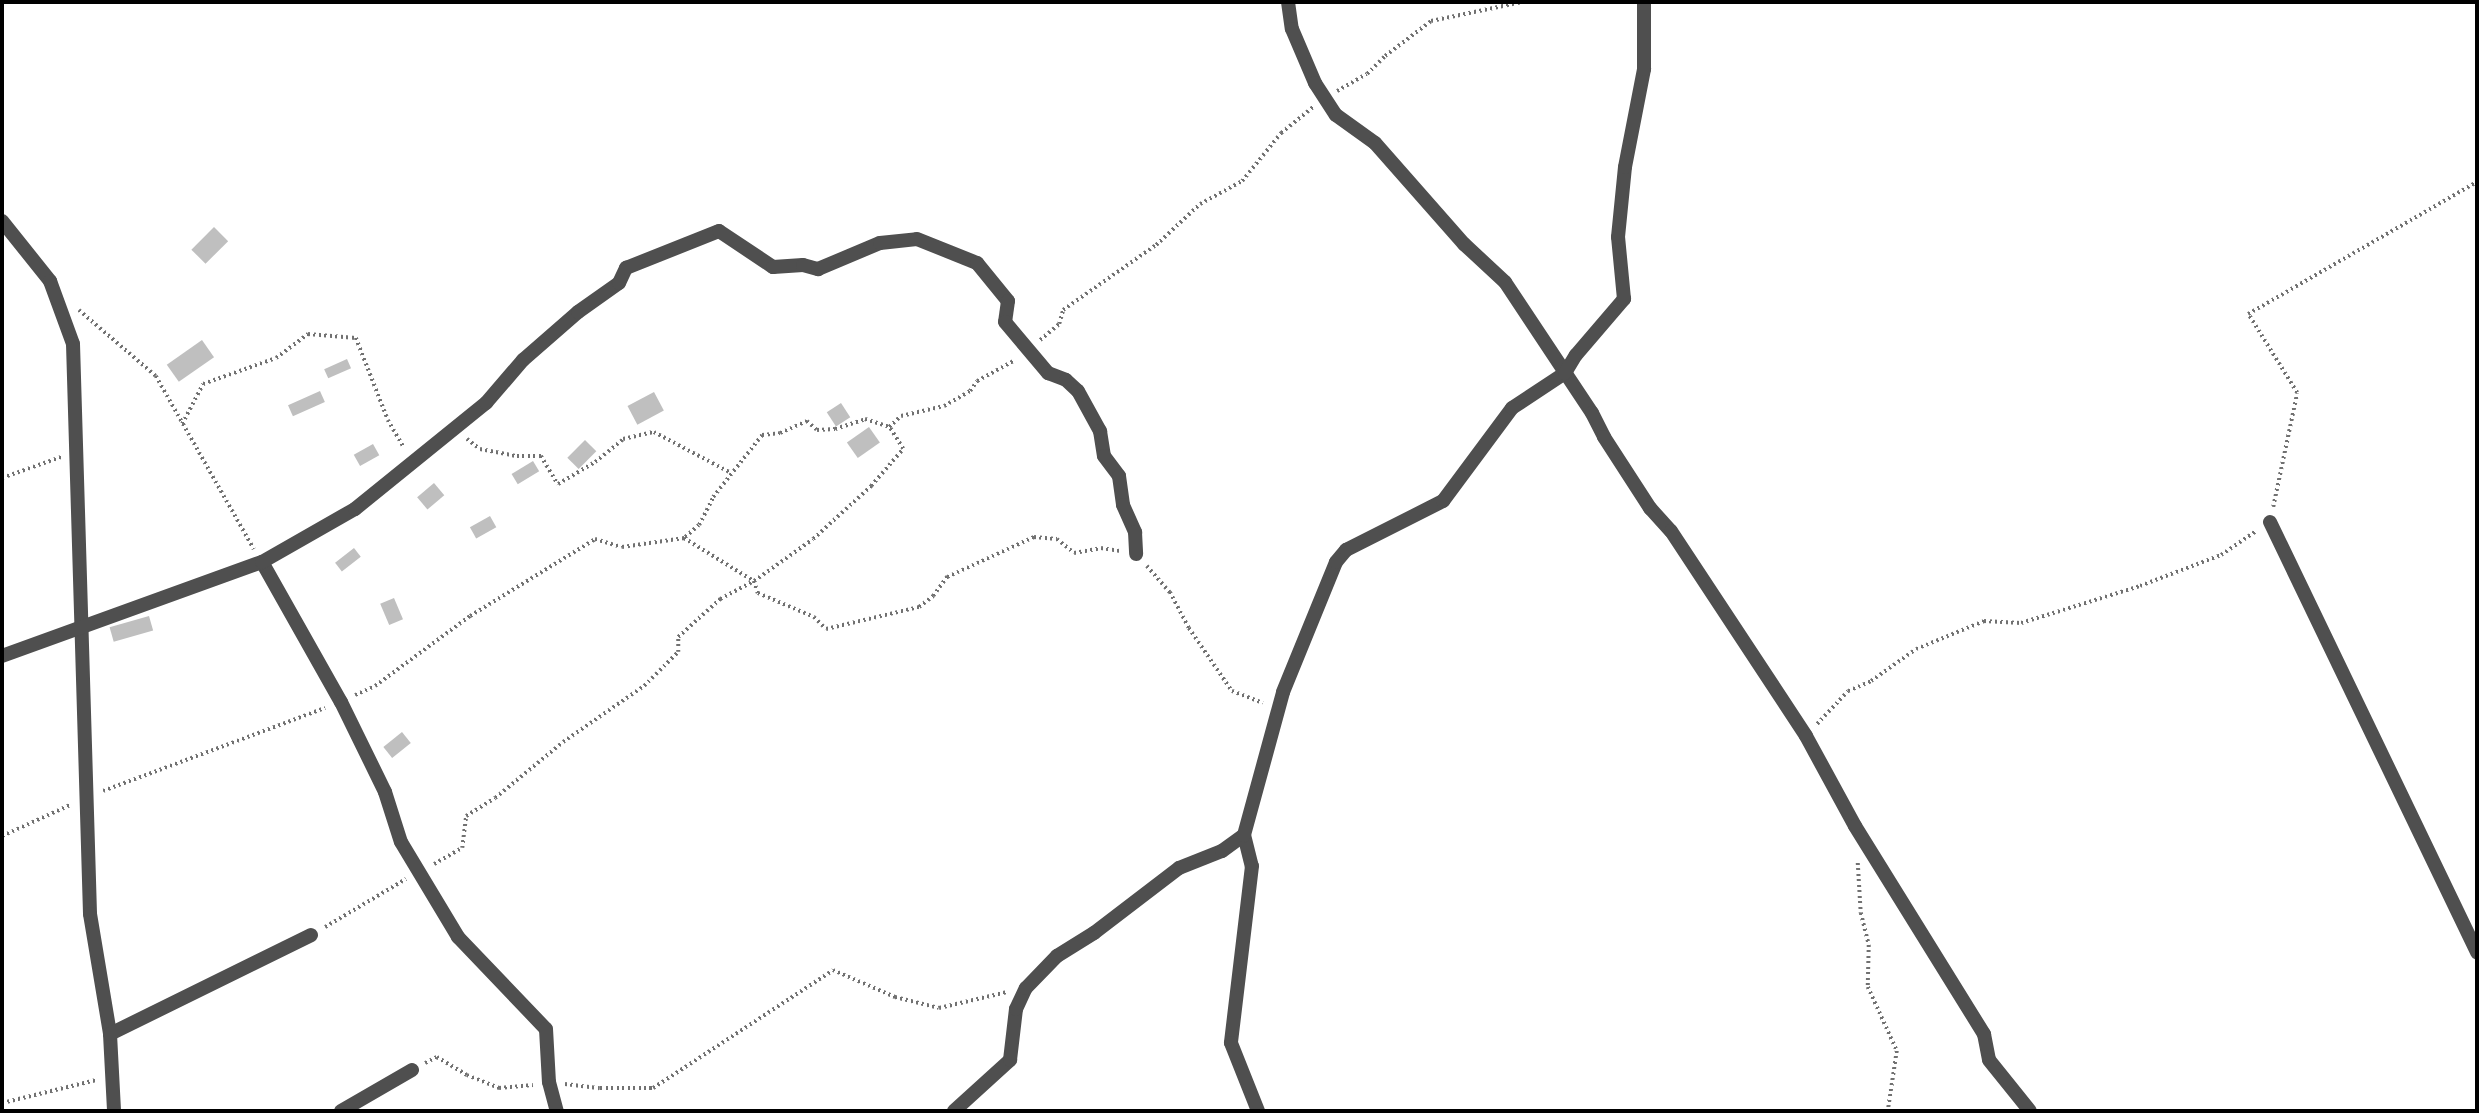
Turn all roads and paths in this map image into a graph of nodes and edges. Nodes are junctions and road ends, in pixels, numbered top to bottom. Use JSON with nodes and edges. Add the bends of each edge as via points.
{"nodes":[{"id":1,"x":1288,"y":2,"type":"edge"},
{"id":2,"x":1522,"y":2,"type":"edge"},
{"id":3,"x":1644,"y":2,"type":"edge"},
{"id":4,"x":1324,"y":98,"type":"junction"},
{"id":5,"x":2477,"y":182,"type":"edge"},
{"id":6,"x":2,"y":221,"type":"edge"},
{"id":7,"x":75,"y":305,"type":"dead end"},
{"id":8,"x":1028,"y":350,"type":"junction"},
{"id":9,"x":1565,"y":373,"type":"junction"},
{"id":10,"x":182,"y":424,"type":"junction"},
{"id":11,"x":889,"y":427,"type":"junction"},
{"id":12,"x":439,"y":443,"type":"junction"},
{"id":13,"x":76,"y":453,"type":"junction"},
{"id":14,"x":412,"y":464,"type":"junction"},
{"id":15,"x":731,"y":473,"type":"junction"},
{"id":16,"x":2,"y":478,"type":"edge"},
{"id":17,"x":2270,"y":522,"type":"junction"},
{"id":18,"x":684,"y":538,"type":"junction"},
{"id":19,"x":1136,"y":554,"type":"junction"},
{"id":20,"x":262,"y":562,"type":"junction"},
{"id":21,"x":754,"y":581,"type":"junction"},
{"id":22,"x":81,"y":625,"type":"junction"},
{"id":23,"x":2,"y":656,"type":"edge"},
{"id":24,"x":341,"y":702,"type":"junction"},
{"id":25,"x":1278,"y":710,"type":"junction"},
{"id":26,"x":1806,"y":736,"type":"junction"},
{"id":27,"x":86,"y":797,"type":"junction"},
{"id":28,"x":1855,"y":826,"type":"junction"},
{"id":29,"x":1244,"y":835,"type":"junction"},
{"id":30,"x":2,"y":836,"type":"edge"},
{"id":31,"x":419,"y":871,"type":"junction"},
{"id":32,"x":311,"y":935,"type":"joint"},
{"id":33,"x":2477,"y":953,"type":"edge"},
{"id":34,"x":1026,"y":988,"type":"junction"},
{"id":35,"x":110,"y":1034,"type":"junction"},
{"id":36,"x":412,"y":1070,"type":"joint"},
{"id":37,"x":112,"y":1077,"type":"junction"},
{"id":38,"x":550,"y":1082,"type":"junction"},
{"id":39,"x":2,"y":1103,"type":"edge"},
{"id":40,"x":114,"y":1111,"type":"edge"},
{"id":41,"x":341,"y":1111,"type":"edge"},
{"id":42,"x":557,"y":1111,"type":"edge"},
{"id":43,"x":954,"y":1111,"type":"edge"},
{"id":44,"x":1258,"y":1111,"type":"edge"},
{"id":45,"x":1888,"y":1111,"type":"edge"},
{"id":46,"x":2030,"y":1111,"type":"edge"}],
"edges":[{"from":1,"to":4,"type":"street","via":[[1292,29]]},
{"from":2,"to":4,"type":"path","via":[[1431,20],[1367,75]]},
{"from":3,"to":9,"type":"street","via":[[1644,69],[1625,167],[1618,237],[1624,299]]},
{"from":4,"to":8,"type":"path","via":[[1281,133],[1242,181],[1200,204],[1156,245],[1063,310],[1059,324]]},
{"from":4,"to":9,"type":"street","via":[[1336,115],[1375,142],[1464,244],[1505,282]]},
{"from":5,"to":17,"type":"path","via":[[2248,314],[2297,393]]},
{"from":6,"to":13,"type":"street","via":[[50,281],[73,344]]},
{"from":7,"to":10,"type":"path","via":[[156,376]]},
{"from":8,"to":11,"type":"path","via":[[944,406],[901,416]]},
{"from":8,"to":12,"type":"street","via":[[1005,322],[1008,301],[977,263],[917,239],[880,243],[818,268],[773,267],[719,231],[626,268],[619,283],[523,360],[486,403]]},
{"from":8,"to":19,"type":"street","via":[[1048,373],[1078,391],[1100,430],[1104,456],[1119,476],[1123,505],[1135,532]]},
{"from":9,"to":25,"type":"street","via":[[1512,408],[1443,501],[1346,550],[1336,562]]},
{"from":9,"to":26,"type":"street","via":[[1650,508],[1671,531]]},
{"from":10,"to":14,"type":"path","via":[[203,384],[276,358],[308,334],[356,338],[388,419]]},
{"from":10,"to":20,"type":"path"},
{"from":11,"to":15,"type":"path","via":[[865,419],[817,430],[807,421],[762,435]]},
{"from":11,"to":21,"type":"path","via":[[903,449],[871,486],[813,539]]},
{"from":12,"to":14,"type":"street"},
{"from":12,"to":15,"type":"path","via":[[464,436],[480,449],[541,456],[558,484],[623,439],[654,432]]},
{"from":13,"to":16,"type":"path"},
{"from":13,"to":22,"type":"street"},
{"from":14,"to":20,"type":"street","via":[[355,509]]},
{"from":15,"to":18,"type":"path","via":[[699,525]]},
{"from":17,"to":26,"type":"path","via":[[2221,555],[2140,586],[2021,623],[1984,621],[1916,649],[1849,691]]},
{"from":17,"to":33,"type":"street"},
{"from":18,"to":21,"type":"path"},
{"from":18,"to":24,"type":"path","via":[[622,547],[595,539],[470,617],[375,686]]},
{"from":19,"to":21,"type":"path","via":[[1101,548],[1074,553],[1057,539],[1034,537],[947,577],[919,607],[826,629],[814,617],[758,593]]},
{"from":19,"to":25,"type":"path","via":[[1170,592],[1209,661],[1232,691]]},
{"from":20,"to":22,"type":"street"},
{"from":20,"to":24,"type":"street"},
{"from":21,"to":31,"type":"path","via":[[720,599],[678,637],[678,652],[644,686],[466,816],[462,848]]},
{"from":22,"to":23,"type":"street"},
{"from":22,"to":27,"type":"street"},
{"from":24,"to":27,"type":"path"},
{"from":24,"to":31,"type":"street","via":[[385,792],[401,842]]},
{"from":25,"to":29,"type":"street"},
{"from":26,"to":28,"type":"street"},
{"from":27,"to":30,"type":"path"},
{"from":27,"to":35,"type":"street","via":[[90,914]]},
{"from":28,"to":45,"type":"path","via":[[1861,913],[1869,945],[1868,987],[1897,1051]]},
{"from":28,"to":46,"type":"street","via":[[1984,1034],[1989,1060]]},
{"from":29,"to":34,"type":"street","via":[[1222,851],[1179,868],[1057,956]]},
{"from":29,"to":44,"type":"street","via":[[1252,866],[1231,1043]]},
{"from":31,"to":32,"type":"path"},
{"from":31,"to":38,"type":"street","via":[[458,937],[546,1030]]},
{"from":32,"to":35,"type":"street"},
{"from":34,"to":38,"type":"path","via":[[939,1008],[895,997],[833,970],[653,1088]]},
{"from":34,"to":43,"type":"street","via":[[1016,1009],[1010,1060]]},
{"from":35,"to":37,"type":"street"},
{"from":36,"to":38,"type":"path","via":[[437,1057],[467,1076],[499,1088]]},
{"from":36,"to":41,"type":"street"},
{"from":37,"to":39,"type":"path"},
{"from":37,"to":40,"type":"street"},
{"from":38,"to":42,"type":"street"}]}
